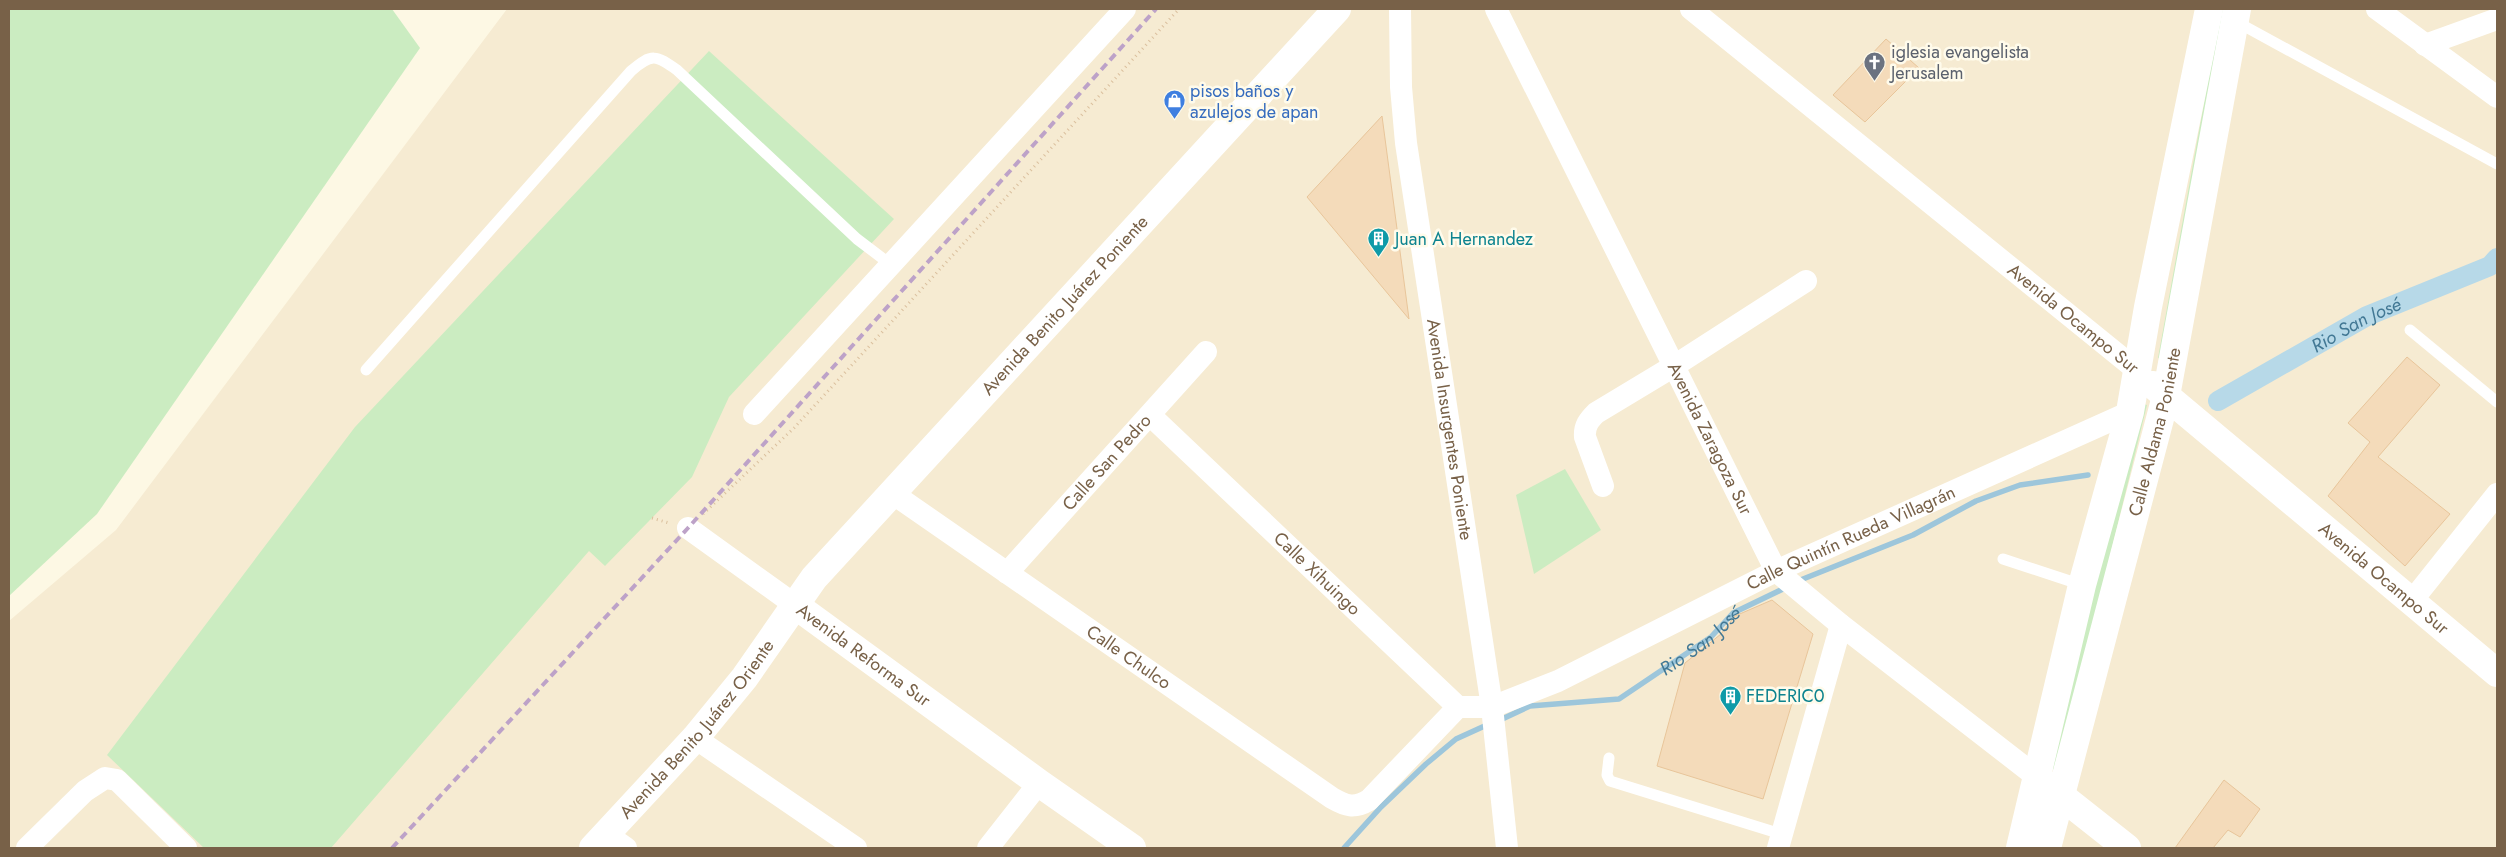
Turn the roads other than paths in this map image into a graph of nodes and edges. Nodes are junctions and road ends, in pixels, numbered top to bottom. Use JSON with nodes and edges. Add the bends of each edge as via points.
{"nodes":[{"id":1,"x":1125,"y":9,"type":"edge"},
{"id":2,"x":1338,"y":9,"type":"edge"},
{"id":3,"x":1400,"y":9,"type":"edge"},
{"id":4,"x":1496,"y":9,"type":"edge"},
{"id":5,"x":1691,"y":9,"type":"edge"},
{"id":6,"x":2209,"y":9,"type":"edge"},
{"id":7,"x":2377,"y":9,"type":"edge"},
{"id":8,"x":2236,"y":15,"type":"edge"},
{"id":9,"x":2497,"y":19,"type":"edge"},
{"id":10,"x":2425,"y":45,"type":"junction"},
{"id":11,"x":2497,"y":97,"type":"edge"},
{"id":12,"x":2497,"y":164,"type":"edge"},
{"id":13,"x":890,"y":264,"type":"junction"},
{"id":14,"x":1806,"y":281,"type":"dead end"},
{"id":15,"x":2410,"y":330,"type":"dead end"},
{"id":16,"x":1206,"y":352,"type":"dead end"},
{"id":17,"x":1674,"y":366,"type":"junction"},
{"id":18,"x":366,"y":370,"type":"dead end"},
{"id":19,"x":2138,"y":371,"type":"junction"},
{"id":20,"x":2166,"y":396,"type":"junction"},
{"id":21,"x":2497,"y":402,"type":"edge"},
{"id":22,"x":2130,"y":412,"type":"junction"},
{"id":23,"x":754,"y":414,"type":"dead end"},
{"id":24,"x":1151,"y":416,"type":"junction"},
{"id":25,"x":1604,"y":486,"type":"dead end"},
{"id":26,"x":892,"y":493,"type":"junction"},
{"id":27,"x":2497,"y":494,"type":"edge"},
{"id":28,"x":688,"y":528,"type":"road end"},
{"id":29,"x":2003,"y":559,"type":"dead end"},
{"id":30,"x":1008,"y":573,"type":"junction"},
{"id":31,"x":1782,"y":576,"type":"junction"},
{"id":32,"x":2082,"y":586,"type":"junction"},
{"id":33,"x":2411,"y":602,"type":"junction"},
{"id":34,"x":795,"y":605,"type":"junction"},
{"id":35,"x":1841,"y":625,"type":"junction"},
{"id":36,"x":2497,"y":673,"type":"edge"},
{"id":37,"x":1458,"y":707,"type":"junction"},
{"id":38,"x":1492,"y":710,"type":"junction"},
{"id":39,"x":695,"y":738,"type":"junction"},
{"id":40,"x":1609,"y":758,"type":"dead end"},
{"id":41,"x":2037,"y":777,"type":"junction"},
{"id":42,"x":1039,"y":784,"type":"junction"},
{"id":43,"x":2060,"y":794,"type":"junction"},
{"id":44,"x":1780,"y":841,"type":"edge"},
{"id":45,"x":608,"y":844,"type":"edge"},
{"id":46,"x":27,"y":848,"type":"edge"},
{"id":47,"x":186,"y":848,"type":"edge"},
{"id":48,"x":856,"y":848,"type":"edge"},
{"id":49,"x":988,"y":848,"type":"edge"},
{"id":50,"x":1132,"y":848,"type":"edge"},
{"id":51,"x":1507,"y":848,"type":"edge"},
{"id":52,"x":2020,"y":848,"type":"edge"},
{"id":53,"x":2047,"y":848,"type":"edge"},
{"id":54,"x":2127,"y":848,"type":"edge"}],
"edges":[{"from":1,"to":13,"type":"street"},
{"from":2,"to":26,"type":"main road","name":"Avenida Benito Juárez Poniente"},
{"from":3,"to":38,"type":"street","name":"Avenida Insurgentes Poniente","via":[[1400,77],[1406,143]]},
{"from":4,"to":17,"type":"street","name":"Avenida Zaragoza Sur"},
{"from":5,"to":19,"type":"street","name":"Avenida Ocampo Sur"},
{"from":6,"to":19,"type":"main road","name":"Calle Aldama Poniente"},
{"from":7,"to":10,"type":"street"},
{"from":8,"to":12,"type":"lane"},
{"from":8,"to":20,"type":"main road","name":"Calle Aldama Poniente"},
{"from":9,"to":10,"type":"street"},
{"from":10,"to":11,"type":"street"},
{"from":13,"to":18,"type":"lane","via":[[857,239],[677,70],[655,56],[648,58],[625,78]]},
{"from":13,"to":23,"type":"street"},
{"from":14,"to":17,"type":"street"},
{"from":15,"to":21,"type":"lane"},
{"from":16,"to":24,"type":"street","name":"Calle San Pedro"},
{"from":17,"to":25,"type":"street","via":[[1590,419],[1585,437]]},
{"from":17,"to":31,"type":"street","name":"Avenida Zaragoza Sur"},
{"from":19,"to":20,"type":"main road","name":"Avenida Ocampo Sur"},
{"from":19,"to":22,"type":"main road","name":"Calle Aldama Poniente"},
{"from":20,"to":33,"type":"main road","name":"Avenida Ocampo Sur"},
{"from":20,"to":43,"type":"main road","name":"Calle Aldama Poniente"},
{"from":22,"to":31,"type":"street","name":"Calle Quintín Rueda Villagrán"},
{"from":22,"to":32,"type":"main road","name":"Calle Aldama Poniente"},
{"from":24,"to":30,"type":"street","name":"Calle San Pedro"},
{"from":24,"to":37,"type":"street","name":"Calle Xihuingo"},
{"from":26,"to":30,"type":"street","name":"Calle Chulco"},
{"from":26,"to":34,"type":"main road","name":"Avenida Benito Juárez Poniente","via":[[814,578]]},
{"from":27,"to":33,"type":"street"},
{"from":28,"to":34,"type":"street","name":"Avenida Reforma Sur"},
{"from":29,"to":32,"type":"lane"},
{"from":30,"to":37,"type":"street","name":"Calle Chulco","via":[[1348,806],[1359,806],[1369,800]]},
{"from":31,"to":35,"type":"street","name":"Avenida Zaragoza Sur"},
{"from":31,"to":38,"type":"street","name":"Calle Quintín Rueda Villagrán"},
{"from":32,"to":41,"type":"main road","name":"Calle Aldama Poniente"},
{"from":33,"to":36,"type":"main road","name":"Avenida Ocampo Sur"},
{"from":34,"to":39,"type":"main road","name":"Avenida Benito Juárez Oriente","via":[[745,677]]},
{"from":34,"to":42,"type":"main road","name":"Avenida Reforma Sur"},
{"from":35,"to":41,"type":"street","name":"Avenida Zaragoza Sur"},
{"from":35,"to":44,"type":"street"},
{"from":37,"to":38,"type":"street"},
{"from":38,"to":51,"type":"street","name":"Avenida Insurgentes Poniente"},
{"from":39,"to":45,"type":"main road","name":"Avenida Benito Juárez Oriente"},
{"from":39,"to":48,"type":"street"},
{"from":40,"to":44,"type":"lane","via":[[1608,779],[1615,783]]},
{"from":41,"to":43,"type":"main road"},
{"from":41,"to":52,"type":"main road","name":"Calle Aldama Poniente"},
{"from":42,"to":49,"type":"street"},
{"from":42,"to":50,"type":"main road","name":"Avenida Reforma Sur"},
{"from":43,"to":53,"type":"main road","name":"Calle Aldama Poniente"},
{"from":43,"to":54,"type":"main road"},
{"from":46,"to":47,"type":"street","via":[[96,782],[105,778],[117,780]]}]}
